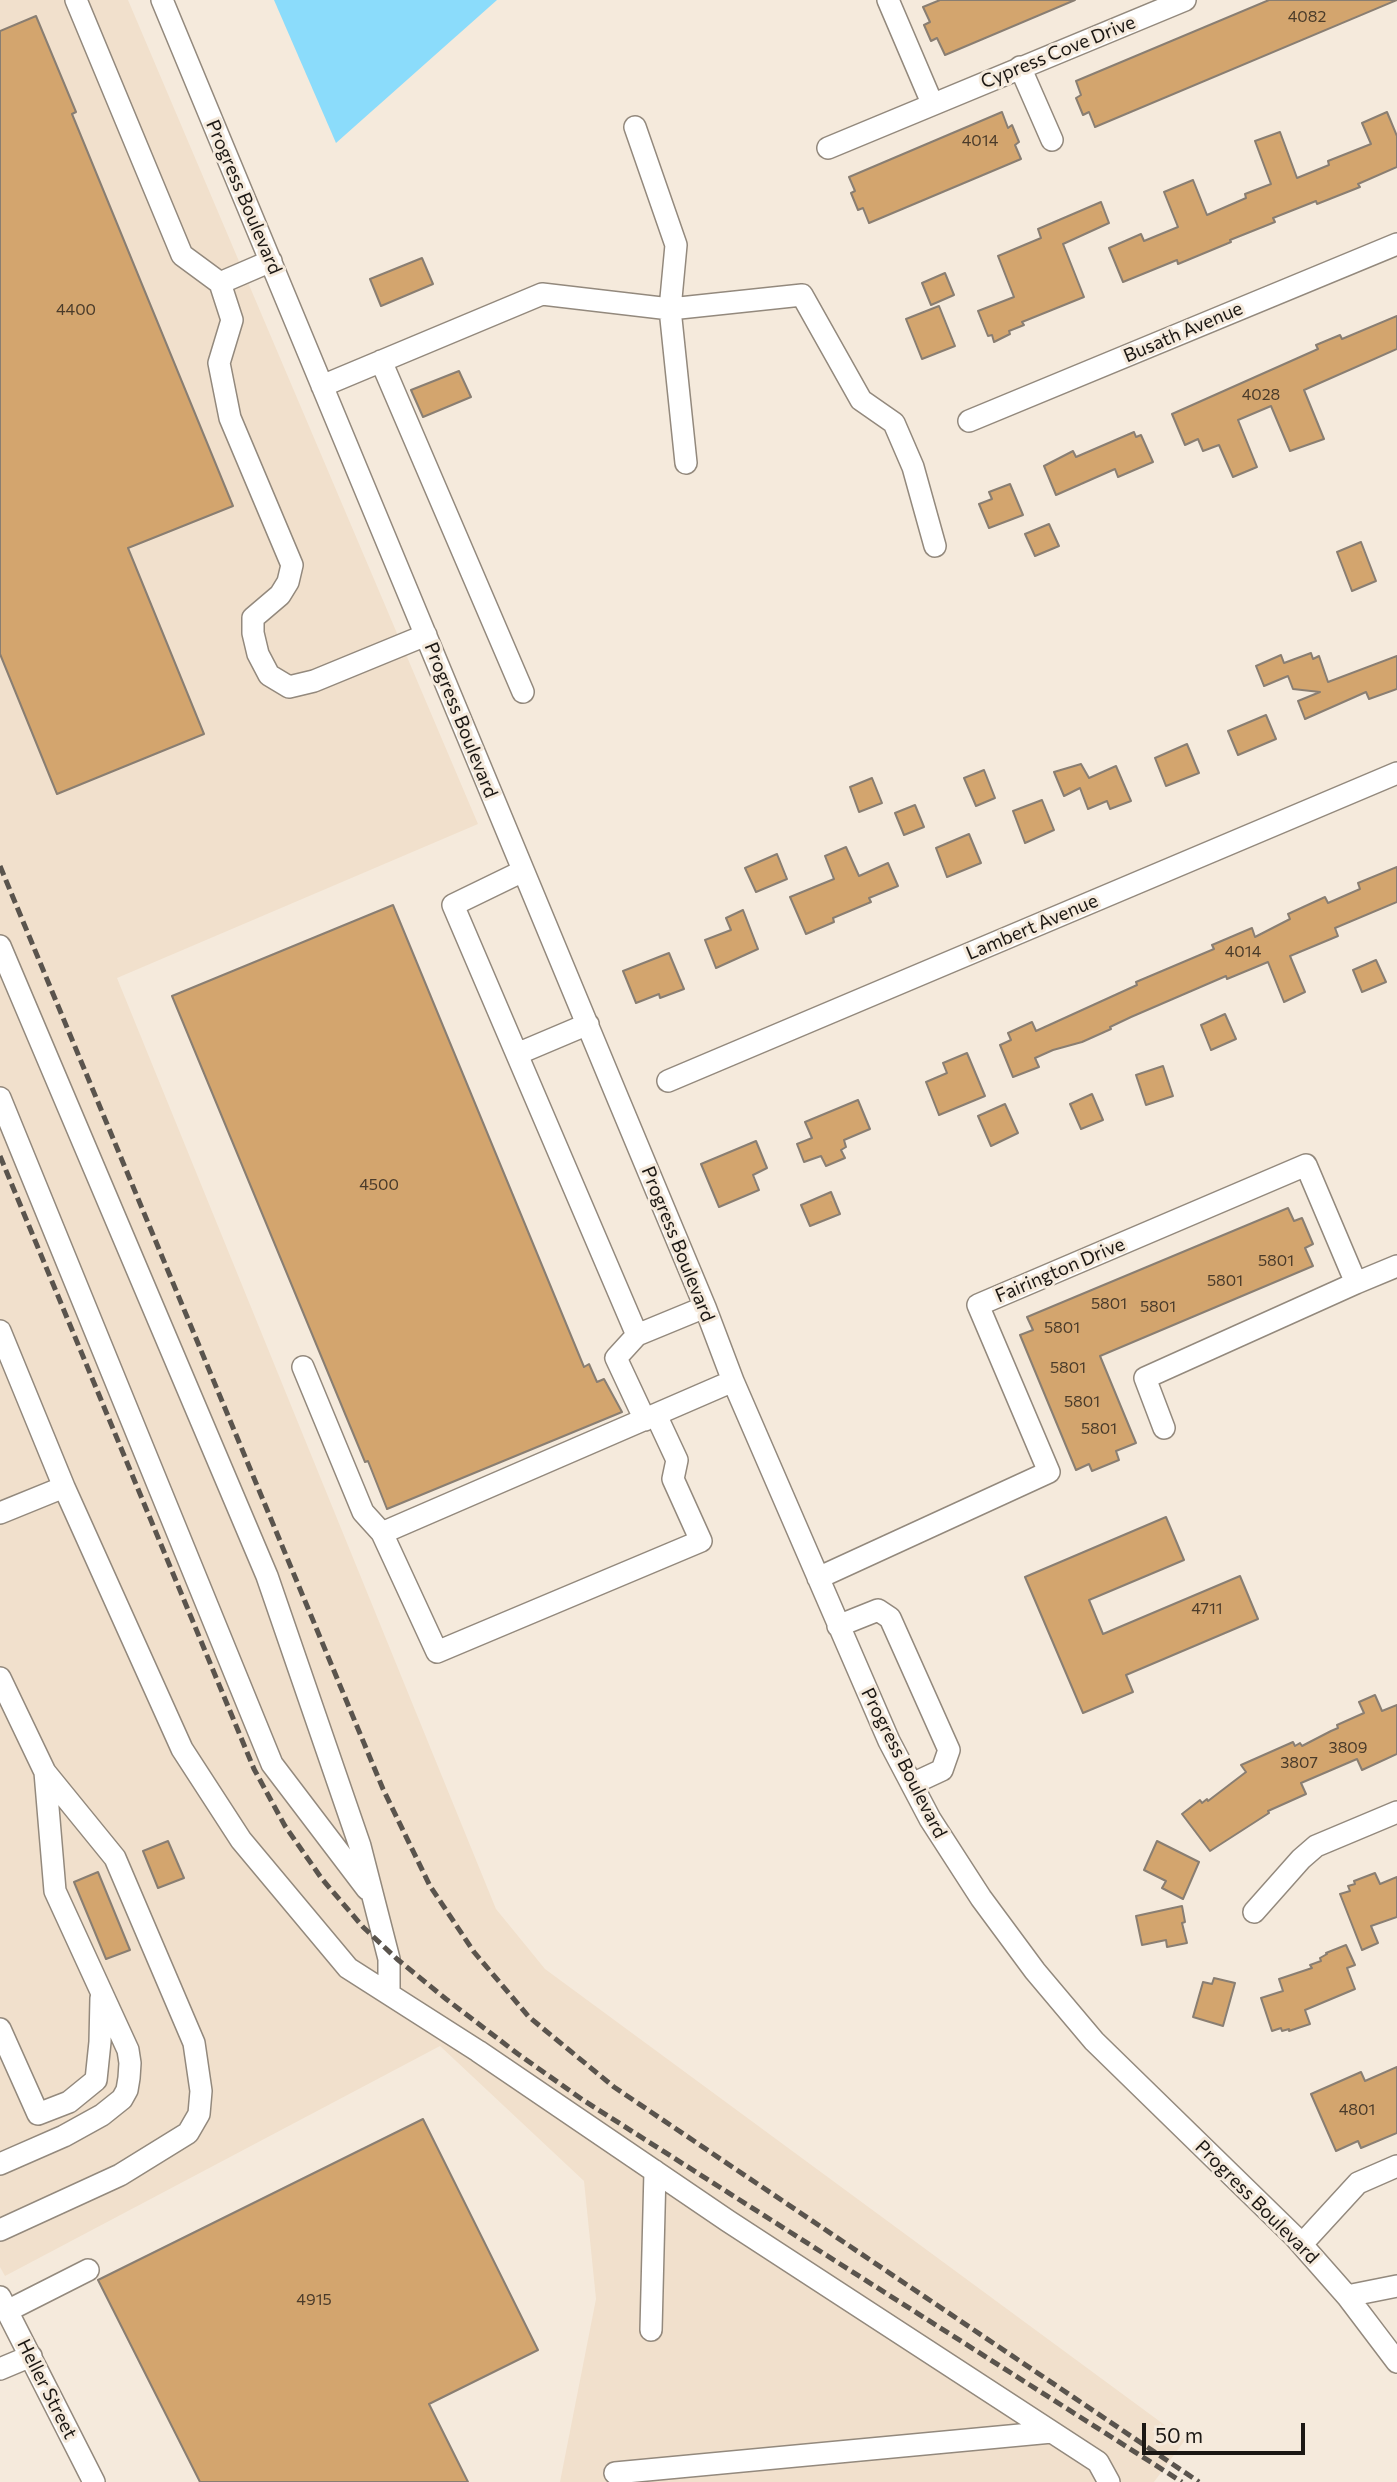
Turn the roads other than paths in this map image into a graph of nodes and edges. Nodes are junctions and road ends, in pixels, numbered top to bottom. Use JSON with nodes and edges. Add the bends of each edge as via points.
{"nodes":[{"id":1,"x":76,"y":0,"type":"edge"},
{"id":2,"x":162,"y":0,"type":"edge"},
{"id":3,"x":888,"y":0,"type":"edge"},
{"id":4,"x":1185,"y":0,"type":"edge"},
{"id":5,"x":1020,"y":67,"type":"junction"},
{"id":6,"x":932,"y":103,"type":"junction"},
{"id":7,"x":635,"y":127,"type":"dead end"},
{"id":8,"x":1052,"y":140,"type":"dead end"},
{"id":9,"x":828,"y":148,"type":"dead end"},
{"id":10,"x":1397,"y":244,"type":"edge"},
{"id":11,"x":271,"y":261,"type":"junction"},
{"id":12,"x":220,"y":283,"type":"junction"},
{"id":13,"x":670,"y":309,"type":"junction"},
{"id":14,"x":381,"y":361,"type":"junction"},
{"id":15,"x":322,"y":386,"type":"junction"},
{"id":16,"x":969,"y":421,"type":"dead end"},
{"id":17,"x":686,"y":463,"type":"dead end"},
{"id":18,"x":935,"y":546,"type":"dead end"},
{"id":19,"x":426,"y":635,"type":"junction"},
{"id":20,"x":523,"y":692,"type":"dead end"},
{"id":21,"x":1397,"y":773,"type":"edge"},
{"id":22,"x":523,"y":871,"type":"junction"},
{"id":23,"x":0,"y":946,"type":"edge"},
{"id":24,"x":587,"y":1024,"type":"junction"},
{"id":25,"x":517,"y":1054,"type":"junction"},
{"id":26,"x":668,"y":1081,"type":"dead end"},
{"id":27,"x":0,"y":1098,"type":"edge"},
{"id":28,"x":1397,"y":1266,"type":"edge"},
{"id":29,"x":1356,"y":1283,"type":"junction"},
{"id":30,"x":705,"y":1307,"type":"junction"},
{"id":31,"x":0,"y":1331,"type":"edge"},
{"id":32,"x":637,"y":1335,"type":"junction"},
{"id":33,"x":303,"y":1367,"type":"dead end"},
{"id":34,"x":733,"y":1381,"type":"junction"},
{"id":35,"x":651,"y":1417,"type":"junction"},
{"id":36,"x":1164,"y":1429,"type":"dead end"},
{"id":37,"x":64,"y":1487,"type":"junction"},
{"id":38,"x":0,"y":1513,"type":"edge"},
{"id":39,"x":382,"y":1533,"type":"junction"},
{"id":40,"x":818,"y":1578,"type":"junction"},
{"id":41,"x":838,"y":1626,"type":"junction"},
{"id":42,"x":0,"y":1678,"type":"edge"},
{"id":43,"x":45,"y":1772,"type":"junction"},
{"id":44,"x":912,"y":1784,"type":"junction"},
{"id":45,"x":1397,"y":1812,"type":"edge"},
{"id":46,"x":373,"y":1897,"type":"junction"},
{"id":47,"x":1254,"y":1912,"type":"dead end"},
{"id":48,"x":101,"y":1991,"type":"junction"},
{"id":49,"x":389,"y":1994,"type":"junction"},
{"id":50,"x":0,"y":2029,"type":"edge"},
{"id":51,"x":0,"y":2164,"type":"edge"},
{"id":52,"x":1397,"y":2166,"type":"edge"},
{"id":53,"x":655,"y":2171,"type":"junction"},
{"id":54,"x":0,"y":2230,"type":"edge"},
{"id":55,"x":1302,"y":2245,"type":"junction"},
{"id":56,"x":88,"y":2270,"type":"dead end"},
{"id":57,"x":1397,"y":2286,"type":"edge"},
{"id":58,"x":1347,"y":2296,"type":"junction"},
{"id":59,"x":4,"y":2304,"type":"edge"},
{"id":60,"x":651,"y":2330,"type":"dead end"},
{"id":61,"x":31,"y":2357,"type":"junction"},
{"id":62,"x":1397,"y":2362,"type":"edge"},
{"id":63,"x":0,"y":2369,"type":"edge"},
{"id":64,"x":1052,"y":2432,"type":"junction"},
{"id":65,"x":615,"y":2473,"type":"dead end"},
{"id":66,"x":94,"y":2482,"type":"edge"},
{"id":67,"x":1109,"y":2482,"type":"edge"}],
"edges":[{"from":1,"to":12,"type":"street","via":[[183,255]]},
{"from":2,"to":11,"type":"street","name":"Progress Boulevard"},
{"from":3,"to":6,"type":"street"},
{"from":4,"to":5,"type":"street","name":"Cypress Cove Drive"},
{"from":5,"to":6,"type":"street","name":"Cypress Cove Drive"},
{"from":5,"to":8,"type":"street"},
{"from":6,"to":9,"type":"street","name":"Cypress Cove Drive"},
{"from":7,"to":13,"type":"street","via":[[676,245]]},
{"from":10,"to":16,"type":"street","name":"Busath Avenue"},
{"from":11,"to":12,"type":"street"},
{"from":11,"to":15,"type":"street","name":"Progress Boulevard"},
{"from":12,"to":19,"type":"street","via":[[232,320],[219,363],[230,418],[292,565],[279,595],[253,618],[258,654],[269,675],[289,687],[314,681]]},
{"from":13,"to":14,"type":"street","via":[[542,294]]},
{"from":13,"to":17,"type":"street"},
{"from":13,"to":18,"type":"street","via":[[802,295],[861,400],[894,423],[913,467]]},
{"from":14,"to":15,"type":"street"},
{"from":14,"to":20,"type":"street"},
{"from":15,"to":19,"type":"street","name":"Progress Boulevard"},
{"from":19,"to":22,"type":"street","name":"Progress Boulevard"},
{"from":21,"to":26,"type":"street","name":"Lambert Avenue"},
{"from":22,"to":24,"type":"street","name":"Progress Boulevard"},
{"from":22,"to":25,"type":"street","via":[[453,905]]},
{"from":23,"to":46,"type":"street","via":[[267,1576],[360,1846]]},
{"from":24,"to":25,"type":"street"},
{"from":24,"to":30,"type":"street","name":"Progress Boulevard"},
{"from":25,"to":32,"type":"street"},
{"from":27,"to":46,"type":"street","via":[[272,1764]]},
{"from":28,"to":29,"type":"street"},
{"from":29,"to":36,"type":"street","via":[[1145,1378]]},
{"from":29,"to":40,"type":"street","name":"Fairington Drive","via":[[1306,1165],[978,1305],[1049,1472]]},
{"from":30,"to":32,"type":"street"},
{"from":30,"to":34,"type":"street","name":"Progress Boulevard"},
{"from":31,"to":37,"type":"street"},
{"from":32,"to":35,"type":"street","via":[[617,1358]]},
{"from":33,"to":39,"type":"street","via":[[363,1512]]},
{"from":34,"to":35,"type":"street"},
{"from":34,"to":40,"type":"street","name":"Progress Boulevard"},
{"from":35,"to":39,"type":"street"},
{"from":35,"to":39,"type":"street","via":[[677,1460],[673,1479],[701,1541],[437,1653]]},
{"from":37,"to":38,"type":"street"},
{"from":37,"to":49,"type":"street","via":[[182,1749],[241,1840],[330,1947],[348,1968]]},
{"from":40,"to":41,"type":"street","name":"Progress Boulevard"},
{"from":41,"to":44,"type":"street","name":"Progress Boulevard"},
{"from":41,"to":44,"type":"street","via":[[878,1610],[890,1618],[949,1750],[942,1770]]},
{"from":42,"to":43,"type":"street"},
{"from":43,"to":48,"type":"street","via":[[55,1891]]},
{"from":43,"to":54,"type":"street","via":[[115,1858],[194,2043],[201,2091],[199,2114],[188,2133],[120,2175]]},
{"from":44,"to":55,"type":"street","name":"Progress Boulevard","via":[[981,1898],[1094,2041]]},
{"from":45,"to":47,"type":"street","via":[[1316,1846]]},
{"from":46,"to":49,"type":"street","via":[[389,1959]]},
{"from":48,"to":50,"type":"street","via":[[96,2080],[69,2102],[38,2114]]},
{"from":48,"to":51,"type":"street","via":[[128,2050],[127,2090],[113,2107],[88,2124]]},
{"from":49,"to":53,"type":"street"},
{"from":52,"to":55,"type":"street","via":[[1358,2183]]},
{"from":53,"to":60,"type":"street"},
{"from":53,"to":64,"type":"street"},
{"from":55,"to":58,"type":"street","name":"Progress Boulevard"},
{"from":56,"to":59,"type":"street"},
{"from":57,"to":58,"type":"street"},
{"from":58,"to":62,"type":"street","name":"Progress Boulevard"},
{"from":59,"to":61,"type":"street","name":"Heller Street"},
{"from":61,"to":63,"type":"street"},
{"from":61,"to":66,"type":"street","name":"Heller Street"},
{"from":64,"to":65,"type":"street"},
{"from":64,"to":67,"type":"street","via":[[1098,2462]]}]}
